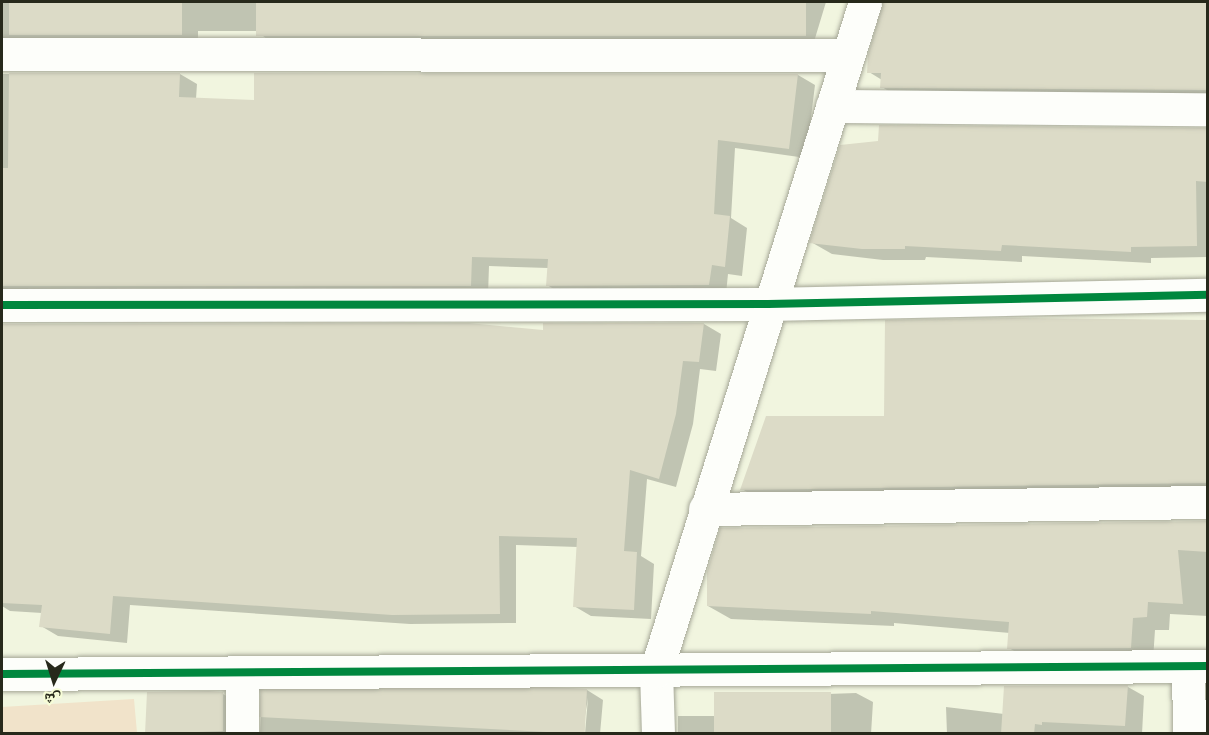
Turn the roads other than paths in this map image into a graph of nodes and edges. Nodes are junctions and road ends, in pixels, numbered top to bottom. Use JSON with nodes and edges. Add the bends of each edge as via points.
{"nodes":[{"id":1,"x":865,"y":2,"type":"edge"},
{"id":2,"x":2,"y":54,"type":"edge"},
{"id":3,"x":848,"y":55,"type":"junction"},
{"id":4,"x":832,"y":106,"type":"junction"},
{"id":5,"x":1208,"y":109,"type":"edge"},
{"id":6,"x":1208,"y":295,"type":"edge"},
{"id":7,"x":2,"y":304,"type":"edge"},
{"id":8,"x":768,"y":304,"type":"junction"},
{"id":9,"x":1208,"y":502,"type":"edge"},
{"id":10,"x":705,"y":509,"type":"junction"},
{"id":11,"x":1198,"y":667,"type":"edge"},
{"id":12,"x":656,"y":671,"type":"junction"},
{"id":13,"x":242,"y":672,"type":"junction"},
{"id":14,"x":2,"y":674,"type":"edge"},
{"id":15,"x":242,"y":734,"type":"edge"},
{"id":16,"x":658,"y":734,"type":"edge"},
{"id":17,"x":1189,"y":734,"type":"edge"}],
"edges":[{"from":1,"to":3,"type":"street"},
{"from":2,"to":3,"type":"street"},
{"from":3,"to":4,"type":"street"},
{"from":4,"to":5,"type":"street"},
{"from":4,"to":8,"type":"street"},
{"from":6,"to":8,"type":"street"},
{"from":7,"to":8,"type":"street"},
{"from":8,"to":10,"type":"street"},
{"from":9,"to":10,"type":"street"},
{"from":10,"to":12,"type":"street"},
{"from":11,"to":12,"type":"street"},
{"from":11,"to":17,"type":"street"},
{"from":12,"to":13,"type":"street"},
{"from":12,"to":16,"type":"street"},
{"from":13,"to":14,"type":"street"},
{"from":13,"to":15,"type":"street"}]}
